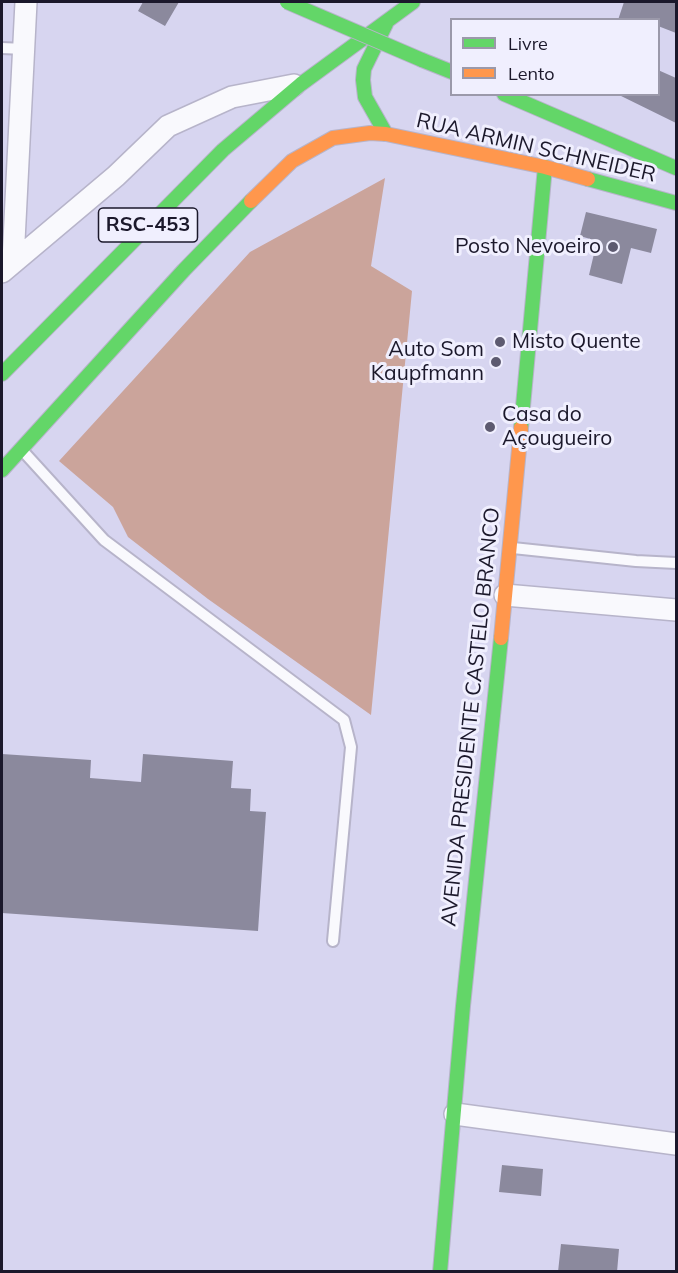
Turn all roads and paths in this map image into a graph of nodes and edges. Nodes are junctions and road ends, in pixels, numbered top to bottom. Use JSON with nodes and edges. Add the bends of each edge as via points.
{"nodes":[{"id":1,"x":26,"y":2,"type":"edge"},
{"id":2,"x":287,"y":2,"type":"edge"},
{"id":3,"x":413,"y":2,"type":"edge"},
{"id":4,"x":367,"y":15,"type":"dead end"},
{"id":5,"x":388,"y":19,"type":"junction"},
{"id":6,"x":398,"y":29,"type":"dead end"},
{"id":7,"x":2,"y":48,"type":"edge"},
{"id":8,"x":24,"y":49,"type":"junction"},
{"id":9,"x":450,"y":71,"type":"edge"},
{"id":10,"x":301,"y":84,"type":"junction"},
{"id":11,"x":509,"y":96,"type":"edge"},
{"id":12,"x":386,"y":134,"type":"junction"},
{"id":13,"x":545,"y":167,"type":"junction"},
{"id":14,"x":676,"y":168,"type":"edge"},
{"id":15,"x":676,"y":203,"type":"edge"},
{"id":16,"x":7,"y":267,"type":"edge"},
{"id":17,"x":2,"y":374,"type":"edge"},
{"id":18,"x":20,"y":448,"type":"junction"},
{"id":19,"x":2,"y":470,"type":"edge"},
{"id":20,"x":509,"y":548,"type":"junction"},
{"id":21,"x":676,"y":563,"type":"edge"},
{"id":22,"x":519,"y":596,"type":"junction"},
{"id":23,"x":676,"y":610,"type":"edge"},
{"id":24,"x":333,"y":941,"type":"dead end"},
{"id":25,"x":468,"y":1116,"type":"junction"},
{"id":26,"x":676,"y":1144,"type":"edge"},
{"id":27,"x":440,"y":1272,"type":"edge"}],
"edges":[{"from":1,"to":8,"type":"street"},
{"from":2,"to":9,"type":"main road","bridge":true},
{"from":3,"to":5,"type":"main road","number":"RSC-453"},
{"from":4,"to":6,"type":"main road"},
{"from":5,"to":10,"type":"main road","number":"RSC-453"},
{"from":5,"to":12,"type":"main road","via":[[364,69],[363,80],[365,97]]},
{"from":7,"to":8,"type":"lane"},
{"from":8,"to":16,"type":"street"},
{"from":10,"to":16,"type":"street","via":[[232,98],[168,126],[116,176]]},
{"from":10,"to":17,"type":"main road","number":"RSC-453","via":[[223,150]]},
{"from":11,"to":14,"type":"main road"},
{"from":12,"to":13,"type":"main road","name":"RUA ARMIN SCHNEIDER"},
{"from":12,"to":18,"type":"main road","name":"RUA ARMIN SCHNEIDER","via":[[333,138],[292,161],[184,270]]},
{"from":13,"to":15,"type":"main road","name":"RUA ARMIN SCHNEIDER","via":[[563,179]]},
{"from":13,"to":20,"type":"main road","name":"AVENIDA PRESIDENTE CASTELO BRANCO"},
{"from":18,"to":19,"type":"main road","name":"RUA ARMIN SCHNEIDER"},
{"from":18,"to":24,"type":"lane","via":[[104,540],[344,720],[351,747]]},
{"from":20,"to":21,"type":"lane"},
{"from":20,"to":22,"type":"main road","name":"AVENIDA PRESIDENTE CASTELO BRANCO"},
{"from":22,"to":23,"type":"street"},
{"from":22,"to":25,"type":"main road","name":"AVENIDA PRESIDENTE CASTELO BRANCO","via":[[463,1006]]},
{"from":25,"to":26,"type":"street"},
{"from":25,"to":27,"type":"main road","name":"AVENIDA PRESIDENTE CASTELO BRANCO"}]}
